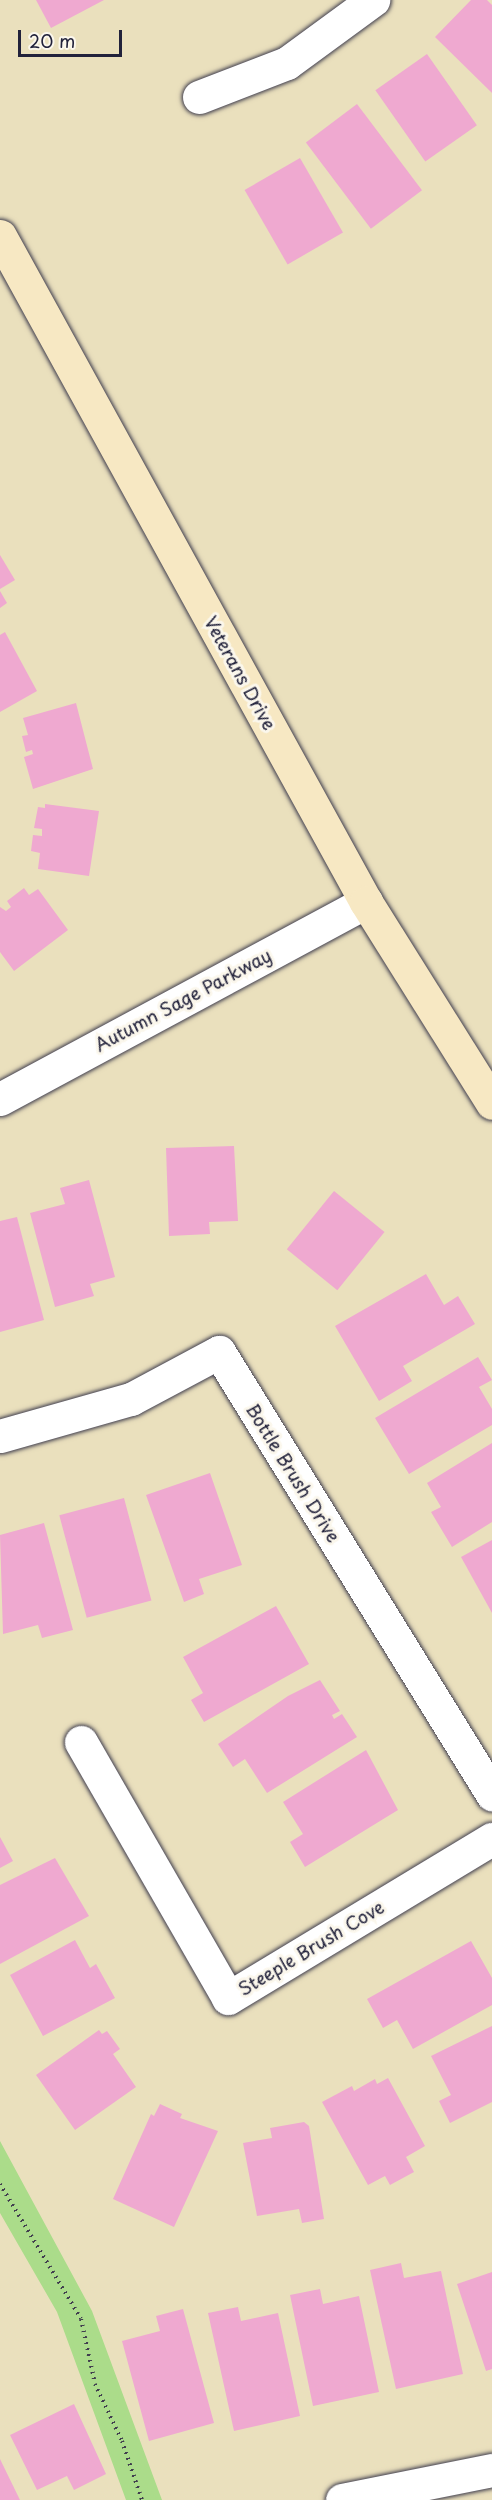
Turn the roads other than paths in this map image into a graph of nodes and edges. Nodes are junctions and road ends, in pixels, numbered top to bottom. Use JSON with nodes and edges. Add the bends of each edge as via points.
{"nodes":[{"id":1,"x":373,"y":0,"type":"edge"},
{"id":2,"x":199,"y":97,"type":"dead end"},
{"id":3,"x":0,"y":236,"type":"edge"},
{"id":4,"x":366,"y":902,"type":"junction"},
{"id":5,"x":0,"y":1099,"type":"edge"},
{"id":6,"x":492,"y":1103,"type":"edge"},
{"id":7,"x":0,"y":1436,"type":"edge"},
{"id":8,"x":81,"y":1742,"type":"dead end"},
{"id":9,"x":492,"y":1794,"type":"edge"},
{"id":10,"x":492,"y":1839,"type":"edge"},
{"id":11,"x":492,"y":2470,"type":"edge"},
{"id":12,"x":342,"y":2500,"type":"edge"}],
"edges":[{"from":1,"to":2,"type":"street","via":[[287,63]]},
{"from":3,"to":4,"type":"main road","name":"Veterans Drive"},
{"from":4,"to":5,"type":"street","name":"Autumn Sage Parkway"},
{"from":4,"to":6,"type":"main road","name":"Veterans Drive"},
{"from":7,"to":9,"type":"street","name":"Bottle Brush Drive","via":[[131,1398],[219,1352]]},
{"from":8,"to":10,"type":"street","name":"Steeple Brush Cove","via":[[228,1998]]},
{"from":11,"to":12,"type":"street"}]}
